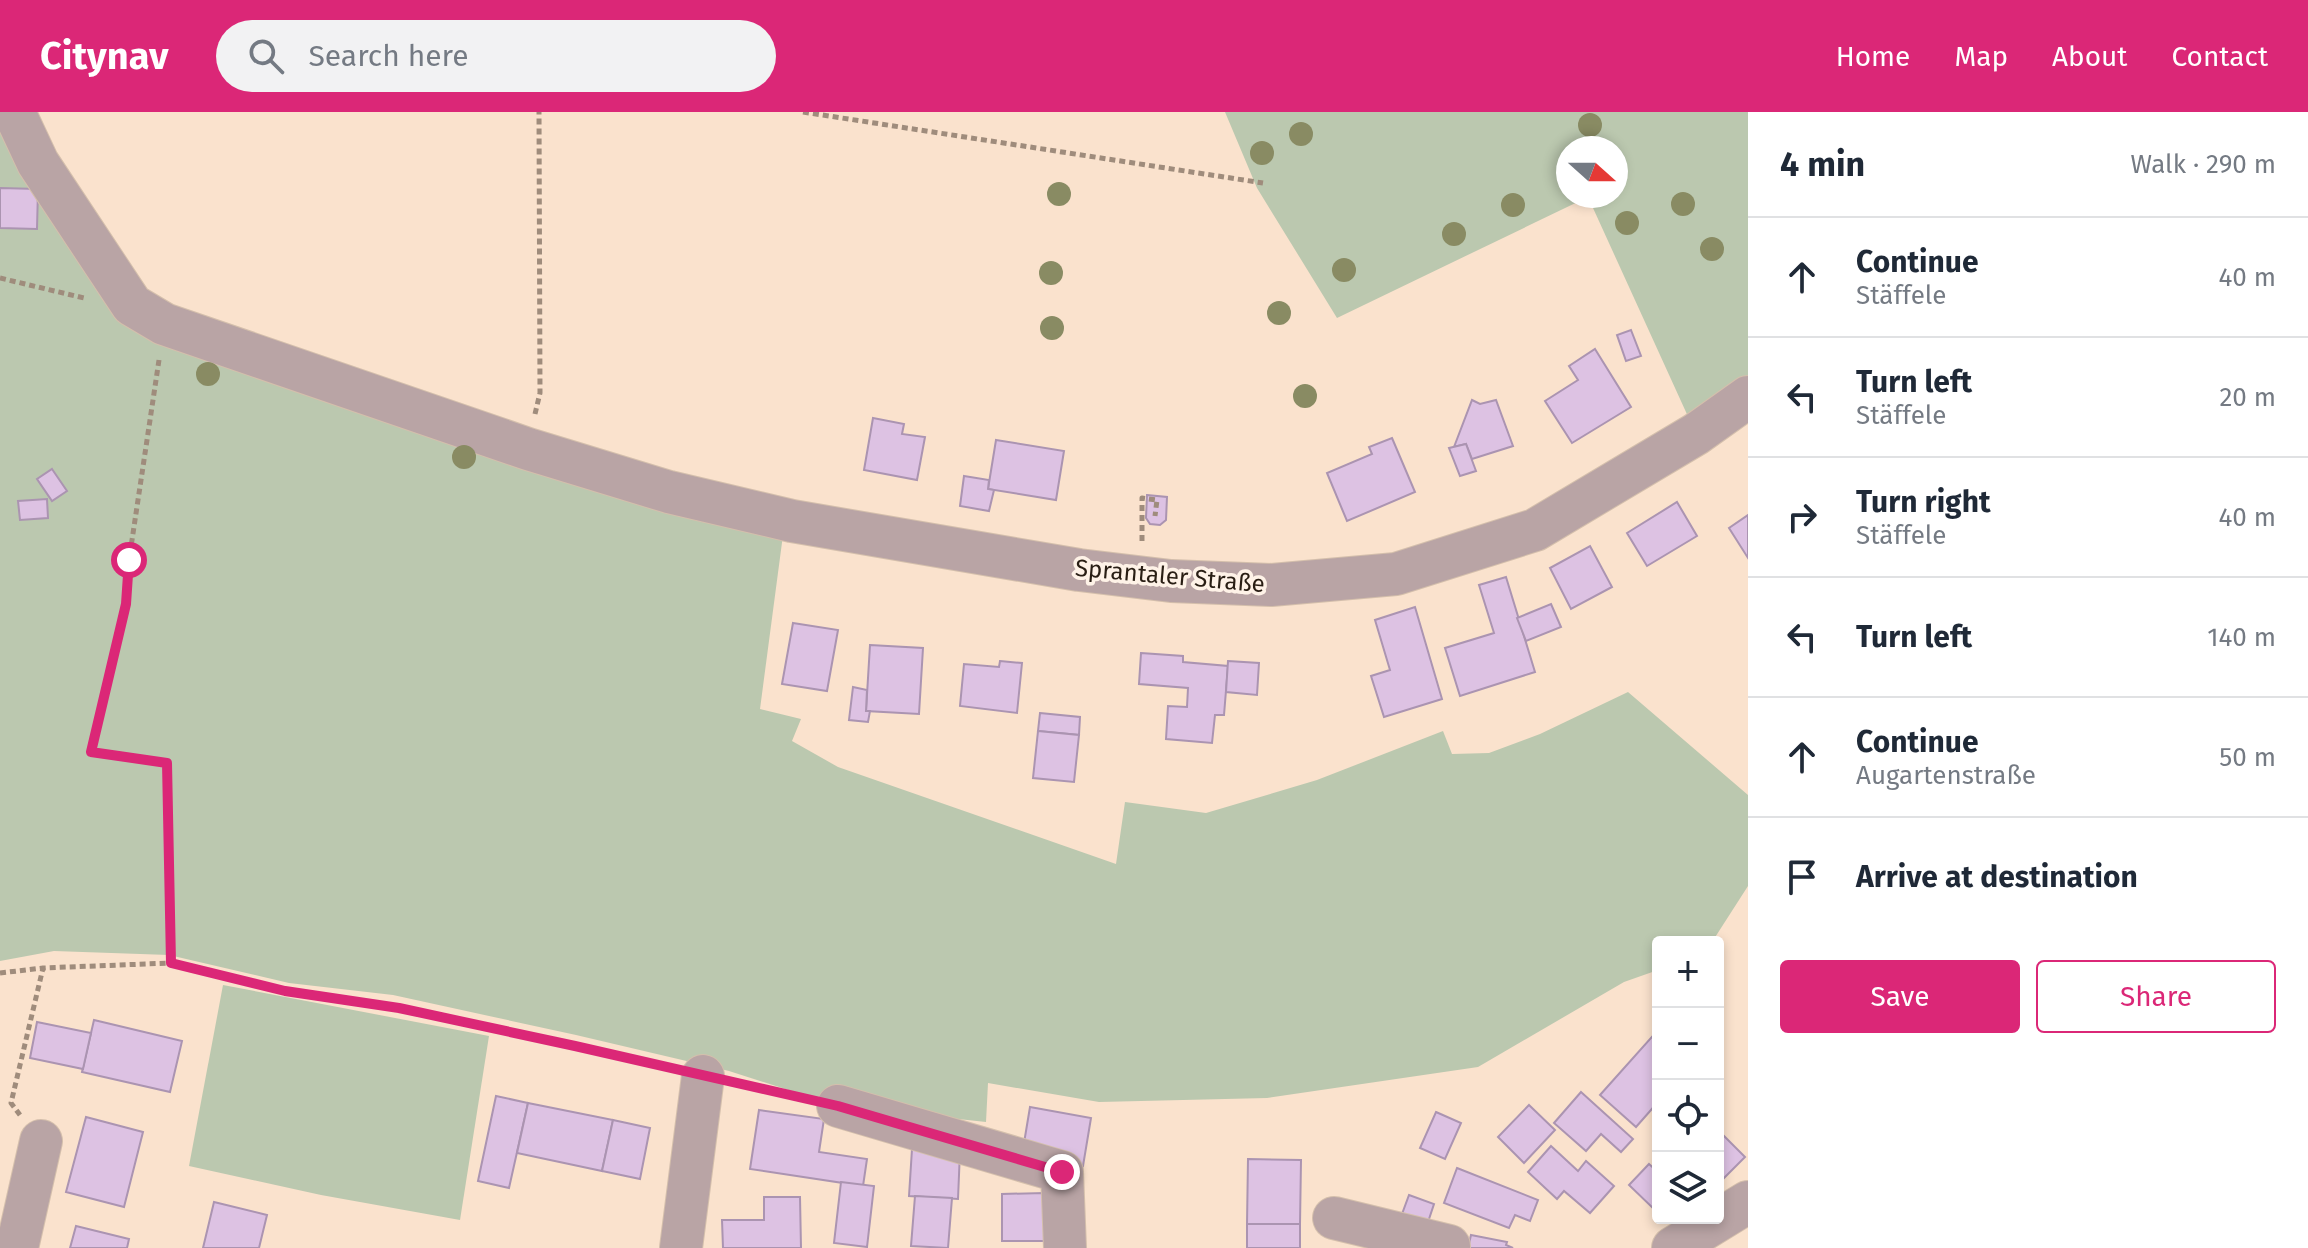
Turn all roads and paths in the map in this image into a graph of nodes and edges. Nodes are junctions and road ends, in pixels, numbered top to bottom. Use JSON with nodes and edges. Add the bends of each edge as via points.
{"nodes":[{"id":1,"x":14,"y":112,"type":"edge"},
{"id":2,"x":539,"y":112,"type":"edge"},
{"id":3,"x":803,"y":112,"type":"edge"},
{"id":4,"x":1263,"y":183,"type":"dead end"},
{"id":5,"x":0,"y":278,"type":"edge"},
{"id":6,"x":148,"y":315,"type":"junction"},
{"id":7,"x":1748,"y":397,"type":"edge"},
{"id":8,"x":528,"y":449,"type":"junction"},
{"id":9,"x":1155,"y":516,"type":"dead end"},
{"id":10,"x":1141,"y":525,"type":"dead end"},
{"id":11,"x":171,"y":963,"type":"junction"},
{"id":12,"x":43,"y":968,"type":"junction"},
{"id":13,"x":0,"y":973,"type":"edge"},
{"id":14,"x":703,"y":1076,"type":"junction"},
{"id":15,"x":838,"y":1106,"type":"joint"},
{"id":16,"x":41,"y":1141,"type":"joint"},
{"id":17,"x":1748,"y":1202,"type":"edge"},
{"id":18,"x":1334,"y":1218,"type":"dead end"},
{"id":19,"x":1677,"y":1247,"type":"edge"},
{"id":20,"x":17,"y":1248,"type":"edge"},
{"id":21,"x":681,"y":1248,"type":"edge"},
{"id":22,"x":1065,"y":1248,"type":"edge"},
{"id":23,"x":1449,"y":1248,"type":"edge"}],
"edges":[{"from":1,"to":6,"type":"street","via":[[38,163]]},
{"from":2,"to":8,"type":"path","via":[[540,393]]},
{"from":3,"to":4,"type":"path"},
{"from":5,"to":6,"type":"path"},
{"from":6,"to":8,"type":"street","name":"Sprantaler Straße"},
{"from":6,"to":11,"type":"path","via":[[126,604],[91,752],[167,763]]},
{"from":7,"to":8,"type":"street","name":"Sprantaler Straße","via":[[1535,530],[1396,574],[1271,585],[1171,581],[792,521],[669,492]]},
{"from":9,"to":10,"type":"path","via":[[1157,500],[1142,498]]},
{"from":11,"to":12,"type":"path"},
{"from":11,"to":14,"type":"path"},
{"from":12,"to":13,"type":"path"},
{"from":12,"to":16,"type":"path","via":[[11,1103]]},
{"from":14,"to":15,"type":"path"},
{"from":14,"to":21,"type":"street"},
{"from":15,"to":22,"type":"street","via":[[1062,1172]]},
{"from":16,"to":20,"type":"street"},
{"from":17,"to":19,"type":"street"},
{"from":18,"to":23,"type":"street"}]}
